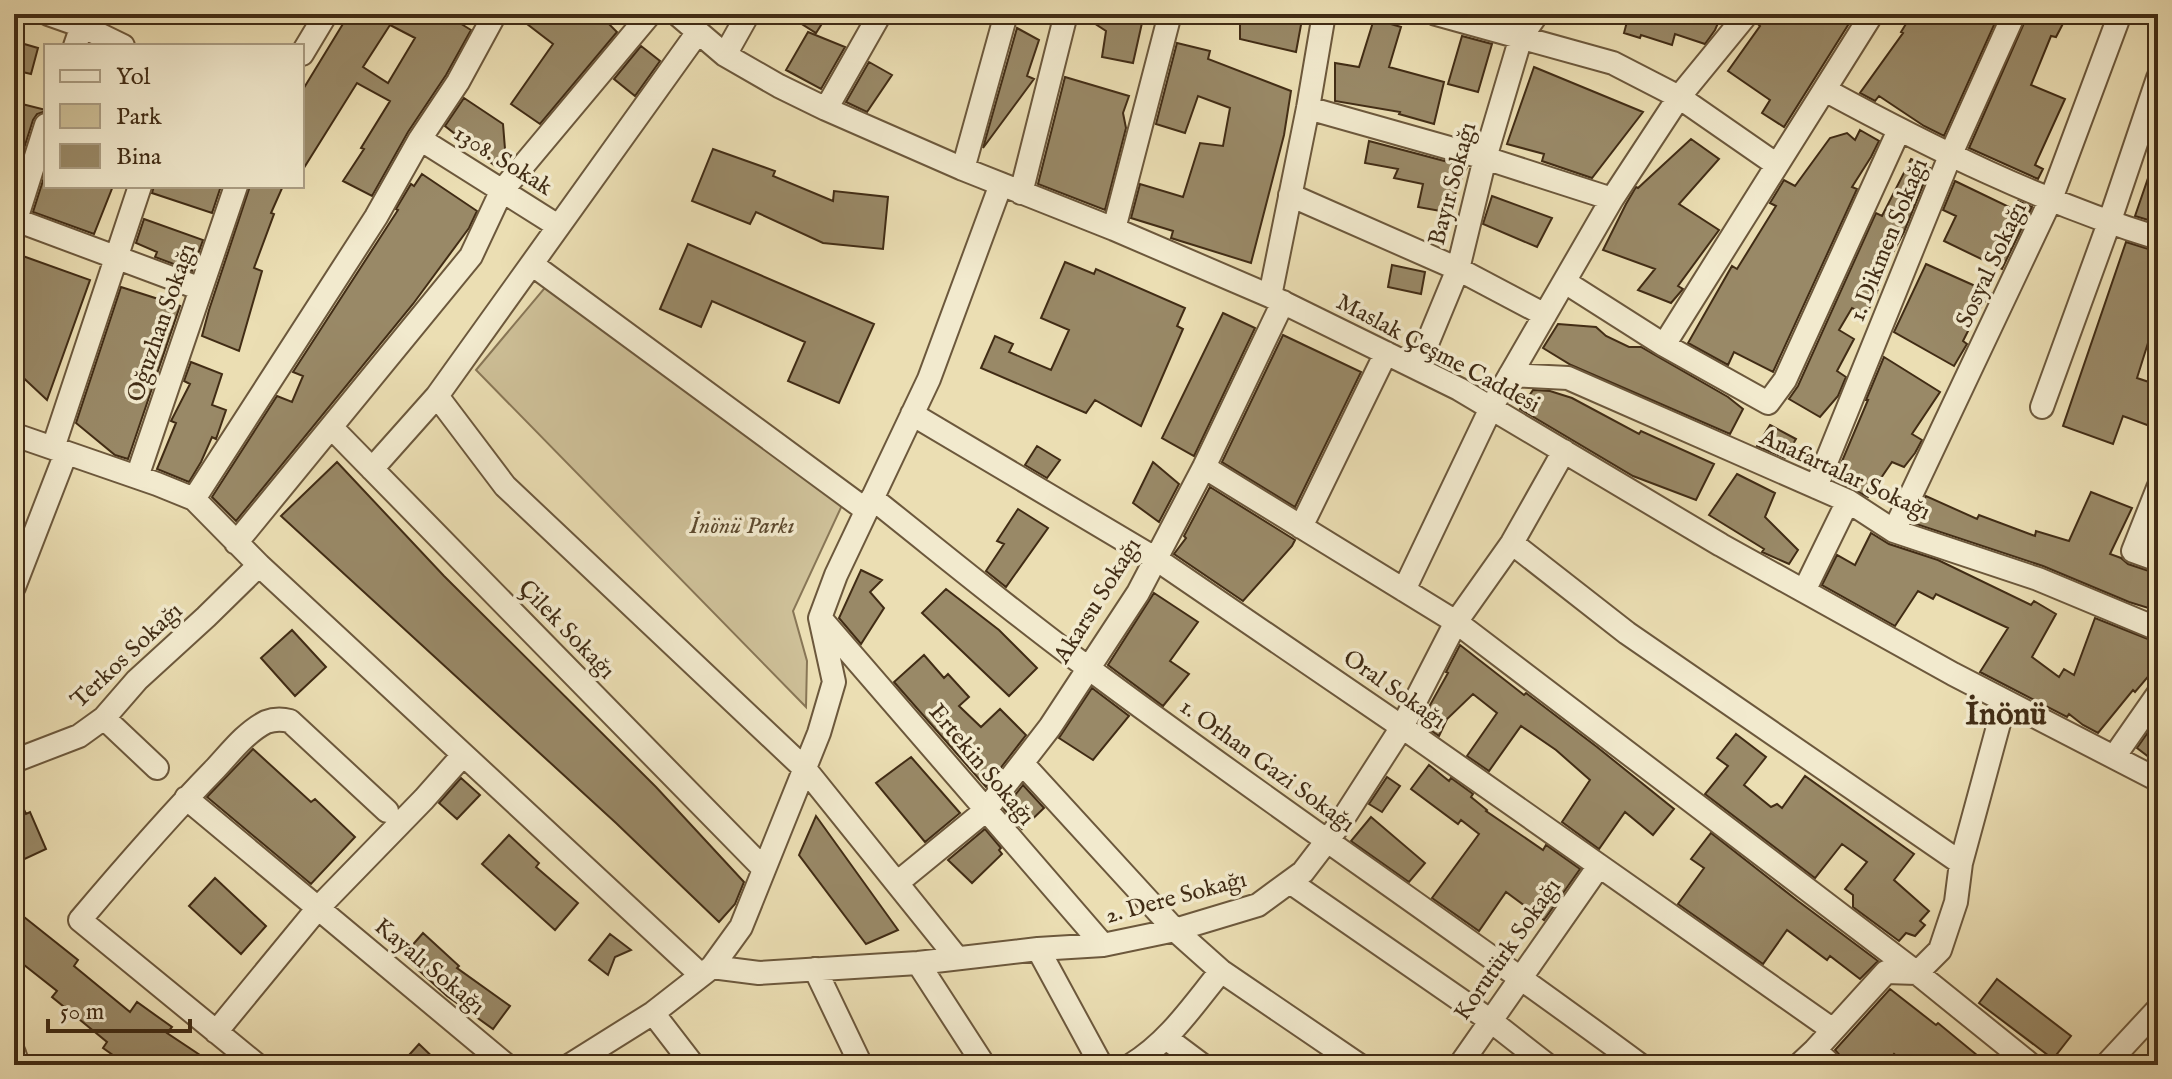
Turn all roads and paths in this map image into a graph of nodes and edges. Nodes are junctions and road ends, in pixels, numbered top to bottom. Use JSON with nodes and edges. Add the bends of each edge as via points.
{"nodes":[{"id":1,"x":48,"y":14,"type":"edge"},
{"id":2,"x":326,"y":14,"type":"edge"},
{"id":3,"x":495,"y":14,"type":"edge"},
{"id":4,"x":650,"y":14,"type":"edge"},
{"id":5,"x":677,"y":14,"type":"edge"},
{"id":6,"x":748,"y":14,"type":"edge"},
{"id":7,"x":880,"y":14,"type":"edge"},
{"id":8,"x":1006,"y":14,"type":"edge"},
{"id":9,"x":1066,"y":14,"type":"edge"},
{"id":10,"x":1170,"y":14,"type":"edge"},
{"id":11,"x":1324,"y":14,"type":"edge"},
{"id":12,"x":1436,"y":14,"type":"edge"},
{"id":13,"x":1537,"y":14,"type":"edge"},
{"id":14,"x":1747,"y":14,"type":"edge"},
{"id":15,"x":1872,"y":14,"type":"edge"},
{"id":16,"x":2014,"y":14,"type":"edge"},
{"id":17,"x":2120,"y":14,"type":"edge"},
{"id":18,"x":81,"y":29,"type":"edge"},
{"id":19,"x":698,"y":32,"type":"junction"},
{"id":20,"x":1521,"y":37,"type":"junction"},
{"id":21,"x":118,"y":44,"type":"edge"},
{"id":22,"x":304,"y":51,"type":"edge"},
{"id":23,"x":725,"y":55,"type":"junction"},
{"id":24,"x":2158,"y":78,"type":"edge"},
{"id":25,"x":1825,"y":90,"type":"junction"},
{"id":26,"x":1679,"y":97,"type":"junction"},
{"id":27,"x":1308,"y":108,"type":"junction"},
{"id":28,"x":826,"y":109,"type":"junction"},
{"id":29,"x":1899,"y":130,"type":"junction"},
{"id":30,"x":44,"y":131,"type":"edge"},
{"id":31,"x":420,"y":139,"type":"junction"},
{"id":32,"x":1950,"y":156,"type":"junction"},
{"id":33,"x":1485,"y":158,"type":"junction"},
{"id":34,"x":1777,"y":165,"type":"junction"},
{"id":35,"x":963,"y":169,"type":"junction"},
{"id":36,"x":139,"y":188,"type":"edge"},
{"id":37,"x":235,"y":188,"type":"edge"},
{"id":38,"x":1011,"y":189,"type":"junction"},
{"id":39,"x":501,"y":192,"type":"junction"},
{"id":40,"x":1290,"y":195,"type":"junction"},
{"id":41,"x":1612,"y":199,"type":"junction"},
{"id":42,"x":2051,"y":199,"type":"junction"},
{"id":43,"x":15,"y":223,"type":"edge"},
{"id":44,"x":2109,"y":223,"type":"junction"},
{"id":45,"x":558,"y":226,"type":"junction"},
{"id":46,"x":1114,"y":229,"type":"junction"},
{"id":47,"x":2158,"y":238,"type":"edge"},
{"id":48,"x":116,"y":258,"type":"junction"},
{"id":49,"x":533,"y":265,"type":"junction"},
{"id":50,"x":1458,"y":269,"type":"junction"},
{"id":51,"x":1565,"y":282,"type":"junction"},
{"id":52,"x":201,"y":289,"type":"junction"},
{"id":53,"x":1276,"y":299,"type":"junction"},
{"id":54,"x":1545,"y":315,"type":"junction"},
{"id":55,"x":1664,"y":345,"type":"junction"},
{"id":56,"x":1386,"y":353,"type":"junction"},
{"id":57,"x":1417,"y":368,"type":"junction"},
{"id":58,"x":1510,"y":375,"type":"junction"},
{"id":59,"x":437,"y":396,"type":"junction"},
{"id":60,"x":2042,"y":407,"type":"dead end"},
{"id":61,"x":1491,"y":408,"type":"junction"},
{"id":62,"x":912,"y":414,"type":"junction"},
{"id":63,"x":331,"y":427,"type":"junction"},
{"id":64,"x":14,"y":439,"type":"edge"},
{"id":65,"x":59,"y":450,"type":"junction"},
{"id":66,"x":1564,"y":451,"type":"junction"},
{"id":67,"x":1204,"y":467,"type":"junction"},
{"id":68,"x":372,"y":469,"type":"junction"},
{"id":69,"x":137,"y":477,"type":"junction"},
{"id":70,"x":1816,"y":487,"type":"junction"},
{"id":71,"x":2158,"y":488,"type":"edge"},
{"id":72,"x":194,"y":499,"type":"junction"},
{"id":73,"x":1848,"y":501,"type":"junction"},
{"id":74,"x":869,"y":504,"type":"junction"},
{"id":75,"x":1301,"y":527,"type":"junction"},
{"id":76,"x":1894,"y":531,"type":"junction"},
{"id":77,"x":236,"y":543,"type":"junction"},
{"id":78,"x":1512,"y":543,"type":"junction"},
{"id":79,"x":1156,"y":559,"type":"junction"},
{"id":80,"x":2158,"y":560,"type":"edge"},
{"id":81,"x":259,"y":565,"type":"junction"},
{"id":82,"x":14,"y":587,"type":"edge"},
{"id":83,"x":1404,"y":590,"type":"junction"},
{"id":84,"x":1804,"y":591,"type":"junction"},
{"id":85,"x":820,"y":618,"type":"junction"},
{"id":86,"x":1456,"y":622,"type":"junction"},
{"id":87,"x":2158,"y":629,"type":"edge"},
{"id":88,"x":1088,"y":668,"type":"junction"},
{"id":89,"x":2158,"y":694,"type":"edge"},
{"id":90,"x":2005,"y":701,"type":"junction"},
{"id":91,"x":104,"y":718,"type":"junction"},
{"id":92,"x":1402,"y":727,"type":"junction"},
{"id":93,"x":463,"y":755,"type":"junction"},
{"id":94,"x":2114,"y":757,"type":"junction"},
{"id":95,"x":14,"y":761,"type":"edge"},
{"id":96,"x":1022,"y":763,"type":"junction"},
{"id":97,"x":157,"y":768,"type":"dead end"},
{"id":98,"x":805,"y":769,"type":"junction"},
{"id":99,"x":2158,"y":780,"type":"edge"},
{"id":100,"x":186,"y":798,"type":"junction"},
{"id":101,"x":387,"y":811,"type":"dead end"},
{"id":102,"x":985,"y":811,"type":"junction"},
{"id":103,"x":1326,"y":842,"type":"junction"},
{"id":104,"x":1961,"y":863,"type":"junction"},
{"id":105,"x":1599,"y":866,"type":"junction"},
{"id":106,"x":764,"y":869,"type":"junction"},
{"id":107,"x":1290,"y":882,"type":"junction"},
{"id":108,"x":897,"y":883,"type":"junction"},
{"id":109,"x":318,"y":908,"type":"junction"},
{"id":110,"x":1175,"y":930,"type":"junction"},
{"id":111,"x":1103,"y":945,"type":"junction"},
{"id":112,"x":1038,"y":949,"type":"junction"},
{"id":113,"x":957,"y":958,"type":"junction"},
{"id":114,"x":918,"y":963,"type":"junction"},
{"id":115,"x":815,"y":969,"type":"junction"},
{"id":116,"x":707,"y":971,"type":"junction"},
{"id":117,"x":1221,"y":971,"type":"junction"},
{"id":118,"x":1917,"y":973,"type":"junction"},
{"id":119,"x":1521,"y":977,"type":"junction"},
{"id":120,"x":2158,"y":1009,"type":"edge"},
{"id":121,"x":653,"y":1013,"type":"junction"},
{"id":122,"x":1491,"y":1021,"type":"junction"},
{"id":123,"x":1833,"y":1030,"type":"junction"},
{"id":124,"x":216,"y":1032,"type":"junction"},
{"id":125,"x":1166,"y":1038,"type":"junction"},
{"id":126,"x":14,"y":1053,"type":"edge"},
{"id":127,"x":1815,"y":1060,"type":"edge"},
{"id":128,"x":576,"y":1064,"type":"edge"},
{"id":129,"x":18,"y":1065,"type":"edge"},
{"id":130,"x":257,"y":1065,"type":"edge"},
{"id":131,"x":506,"y":1065,"type":"edge"},
{"id":132,"x":693,"y":1065,"type":"edge"},
{"id":133,"x":861,"y":1065,"type":"edge"},
{"id":134,"x":984,"y":1065,"type":"edge"},
{"id":135,"x":1101,"y":1065,"type":"edge"},
{"id":136,"x":1131,"y":1065,"type":"edge"},
{"id":137,"x":1202,"y":1065,"type":"edge"},
{"id":138,"x":1359,"y":1065,"type":"edge"},
{"id":139,"x":1460,"y":1065,"type":"edge"},
{"id":140,"x":1547,"y":1065,"type":"edge"},
{"id":141,"x":1640,"y":1065,"type":"edge"},
{"id":142,"x":2031,"y":1065,"type":"edge"},
{"id":143,"x":2106,"y":1065,"type":"edge"}],
"edges":[{"from":1,"to":18,"type":"street"},
{"from":2,"to":22,"type":"street"},
{"from":3,"to":31,"type":"street"},
{"from":4,"to":39,"type":"street"},
{"from":5,"to":19,"type":"street","name":"Maslak Çeşme Caddesi"},
{"from":6,"to":23,"type":"street"},
{"from":7,"to":28,"type":"street"},
{"from":8,"to":35,"type":"street"},
{"from":9,"to":38,"type":"street"},
{"from":10,"to":46,"type":"street"},
{"from":11,"to":27,"type":"street","name":"Akarsu Sokağı"},
{"from":12,"to":20,"type":"street"},
{"from":13,"to":20,"type":"street","name":"Bayır Sokağı"},
{"from":14,"to":26,"type":"street"},
{"from":15,"to":25,"type":"street"},
{"from":16,"to":32,"type":"street","name":"1. Dikmen Sokağı"},
{"from":17,"to":42,"type":"street","name":"Sosyal Sokağı"},
{"from":18,"to":21,"type":"street"},
{"from":19,"to":23,"type":"street","name":"Maslak Çeşme Caddesi"},
{"from":19,"to":45,"type":"street"},
{"from":20,"to":26,"type":"street","via":[[1613,63]]},
{"from":20,"to":33,"type":"street","name":"Bayır Sokağı"},
{"from":23,"to":28,"type":"street","name":"Maslak Çeşme Caddesi"},
{"from":24,"to":44,"type":"street"},
{"from":25,"to":29,"type":"street"},
{"from":25,"to":34,"type":"street"},
{"from":26,"to":34,"type":"street"},
{"from":26,"to":41,"type":"street"},
{"from":27,"to":33,"type":"street"},
{"from":27,"to":40,"type":"street","name":"Akarsu Sokağı"},
{"from":28,"to":35,"type":"street","name":"Maslak Çeşme Caddesi"},
{"from":29,"to":32,"type":"street"},
{"from":29,"to":55,"type":"street","via":[[1785,380],[1768,403]]},
{"from":30,"to":43,"type":"street"},
{"from":31,"to":39,"type":"street","name":"1308. Sokak"},
{"from":31,"to":72,"type":"street","via":[[376,217]]},
{"from":32,"to":42,"type":"street"},
{"from":32,"to":70,"type":"street","name":"1. Dikmen Sokağı"},
{"from":33,"to":41,"type":"street"},
{"from":33,"to":50,"type":"street","name":"Bayır Sokağı"},
{"from":34,"to":55,"type":"street"},
{"from":35,"to":38,"type":"street","name":"Maslak Çeşme Caddesi"},
{"from":36,"to":48,"type":"street"},
{"from":37,"to":52,"type":"street","name":"Oğuzhan Sokağı"},
{"from":38,"to":46,"type":"street","name":"Maslak Çeşme Caddesi"},
{"from":38,"to":62,"type":"street"},
{"from":39,"to":45,"type":"street","name":"1308. Sokak"},
{"from":39,"to":63,"type":"street","via":[[471,256]]},
{"from":40,"to":50,"type":"street"},
{"from":40,"to":53,"type":"street","name":"Akarsu Sokağı"},
{"from":41,"to":51,"type":"street"},
{"from":42,"to":44,"type":"street"},
{"from":42,"to":76,"type":"street","name":"Sosyal Sokağı"},
{"from":43,"to":48,"type":"street"},
{"from":44,"to":47,"type":"street"},
{"from":44,"to":60,"type":"street"},
{"from":45,"to":49,"type":"street"},
{"from":46,"to":53,"type":"street","name":"Maslak Çeşme Caddesi"},
{"from":48,"to":52,"type":"street"},
{"from":48,"to":65,"type":"street"},
{"from":49,"to":59,"type":"street"},
{"from":49,"to":74,"type":"street","name":"1. Orhan Gazi Sokağı"},
{"from":50,"to":54,"type":"street"},
{"from":50,"to":57,"type":"street","name":"Bayır Sokağı"},
{"from":51,"to":54,"type":"street"},
{"from":51,"to":55,"type":"street"},
{"from":52,"to":69,"type":"street","name":"Oğuzhan Sokağı"},
{"from":53,"to":56,"type":"street","name":"Maslak Çeşme Caddesi"},
{"from":53,"to":67,"type":"street","name":"Akarsu Sokağı"},
{"from":54,"to":58,"type":"street"},
{"from":56,"to":57,"type":"street","name":"Maslak Çeşme Caddesi"},
{"from":56,"to":75,"type":"street"},
{"from":57,"to":61,"type":"street","name":"Maslak Çeşme Caddesi"},
{"from":58,"to":61,"type":"street"},
{"from":58,"to":70,"type":"street","name":"Anafartalar Sokağı","via":[[1568,378]]},
{"from":59,"to":68,"type":"street"},
{"from":59,"to":98,"type":"street","via":[[505,486]]},
{"from":61,"to":66,"type":"street","name":"Maslak Çeşme Caddesi"},
{"from":61,"to":83,"type":"street"},
{"from":62,"to":74,"type":"street"},
{"from":62,"to":79,"type":"street","name":"Oral Sokağı"},
{"from":63,"to":68,"type":"street","name":"Çilek Sokağı"},
{"from":63,"to":77,"type":"street"},
{"from":64,"to":65,"type":"street"},
{"from":65,"to":69,"type":"street"},
{"from":65,"to":82,"type":"street"},
{"from":66,"to":78,"type":"street","name":"2. Dere Sokağı"},
{"from":66,"to":84,"type":"street","name":"Maslak Çeşme Caddesi"},
{"from":67,"to":75,"type":"street"},
{"from":67,"to":79,"type":"street","name":"Akarsu Sokağı"},
{"from":68,"to":106,"type":"street","name":"Çilek Sokağı"},
{"from":69,"to":72,"type":"street"},
{"from":70,"to":73,"type":"street","name":"Anafartalar Sokağı"},
{"from":71,"to":80,"type":"street","via":[[2133,551]]},
{"from":72,"to":77,"type":"street"},
{"from":73,"to":76,"type":"street","name":"Anafartalar Sokağı"},
{"from":73,"to":84,"type":"street"},
{"from":74,"to":85,"type":"street"},
{"from":74,"to":88,"type":"street","name":"1. Orhan Gazi Sokağı"},
{"from":75,"to":83,"type":"street"},
{"from":76,"to":87,"type":"street","name":"Anafartalar Sokağı","via":[[2038,579]]},
{"from":77,"to":81,"type":"street"},
{"from":78,"to":86,"type":"street","name":"2. Dere Sokağı"},
{"from":78,"to":104,"type":"street","via":[[1627,633]]},
{"from":79,"to":88,"type":"street","name":"Akarsu Sokağı"},
{"from":79,"to":92,"type":"street","name":"Oral Sokağı"},
{"from":81,"to":91,"type":"street","name":"Terkos Sokağı"},
{"from":81,"to":93,"type":"street"},
{"from":83,"to":86,"type":"street"},
{"from":84,"to":90,"type":"street","name":"Maslak Çeşme Caddesi"},
{"from":85,"to":98,"type":"street","via":[[834,682]]},
{"from":85,"to":102,"type":"street","name":"Ertekin Sokağı"},
{"from":86,"to":92,"type":"street","name":"2. Dere Sokağı"},
{"from":86,"to":118,"type":"street"},
{"from":88,"to":96,"type":"street","name":"Akarsu Sokağı"},
{"from":88,"to":103,"type":"street","name":"1. Orhan Gazi Sokağı"},
{"from":89,"to":94,"type":"street"},
{"from":90,"to":94,"type":"street","name":"Maslak Çeşme Caddesi"},
{"from":90,"to":104,"type":"street"},
{"from":91,"to":95,"type":"street","name":"Terkos Sokağı","via":[[79,736]]},
{"from":91,"to":97,"type":"street"},
{"from":92,"to":103,"type":"street","name":"2. Dere Sokağı"},
{"from":92,"to":105,"type":"street","name":"Oral Sokağı"},
{"from":93,"to":109,"type":"street"},
{"from":93,"to":116,"type":"street"},
{"from":94,"to":99,"type":"street","name":"Maslak Çeşme Caddesi"},
{"from":96,"to":102,"type":"street","name":"Akarsu Sokağı"},
{"from":96,"to":110,"type":"street"},
{"from":98,"to":106,"type":"street"},
{"from":98,"to":108,"type":"street"},
{"from":100,"to":101,"type":"street","via":[[242,740],[268,721],[283,719]]},
{"from":100,"to":109,"type":"street","name":"Kayalı Sokağı"},
{"from":100,"to":124,"type":"street","via":[[80,920]]},
{"from":102,"to":108,"type":"street","name":"Akarsu Sokağı"},
{"from":102,"to":111,"type":"street","name":"Ertekin Sokağı"},
{"from":103,"to":107,"type":"street","name":"2. Dere Sokağı"},
{"from":103,"to":119,"type":"street","name":"1. Orhan Gazi Sokağı"},
{"from":104,"to":118,"type":"street","via":[[1956,902],[1940,950]]},
{"from":105,"to":119,"type":"street","name":"Korutürk Sokağı"},
{"from":105,"to":123,"type":"street","name":"Oral Sokağı"},
{"from":106,"to":116,"type":"street","via":[[741,927]]},
{"from":107,"to":110,"type":"street","name":"2. Dere Sokağı","via":[[1258,905]]},
{"from":107,"to":122,"type":"street"},
{"from":108,"to":113,"type":"street"},
{"from":109,"to":124,"type":"street"},
{"from":109,"to":131,"type":"street","name":"Kayalı Sokağı"},
{"from":110,"to":111,"type":"street","name":"2. Dere Sokağı"},
{"from":110,"to":117,"type":"street"},
{"from":111,"to":112,"type":"street","name":"2. Dere Sokağı"},
{"from":112,"to":113,"type":"street","name":"2. Dere Sokağı"},
{"from":112,"to":135,"type":"street"},
{"from":113,"to":114,"type":"street","name":"2. Dere Sokağı"},
{"from":114,"to":115,"type":"street","name":"2. Dere Sokağı"},
{"from":114,"to":134,"type":"street"},
{"from":115,"to":116,"type":"street","name":"2. Dere Sokağı"},
{"from":115,"to":133,"type":"street"},
{"from":116,"to":121,"type":"street"},
{"from":117,"to":125,"type":"street"},
{"from":117,"to":138,"type":"street"},
{"from":118,"to":123,"type":"street","via":[[1886,972]]},
{"from":118,"to":142,"type":"street"},
{"from":119,"to":122,"type":"street","name":"Korutürk Sokağı"},
{"from":119,"to":141,"type":"street","name":"1. Orhan Gazi Sokağı"},
{"from":120,"to":143,"type":"street"},
{"from":121,"to":128,"type":"street"},
{"from":121,"to":132,"type":"street"},
{"from":122,"to":139,"type":"street","name":"Korutürk Sokağı"},
{"from":122,"to":140,"type":"street"},
{"from":123,"to":127,"type":"street"},
{"from":124,"to":130,"type":"street"},
{"from":125,"to":136,"type":"street"},
{"from":125,"to":137,"type":"street"},
{"from":126,"to":129,"type":"street"}]}
